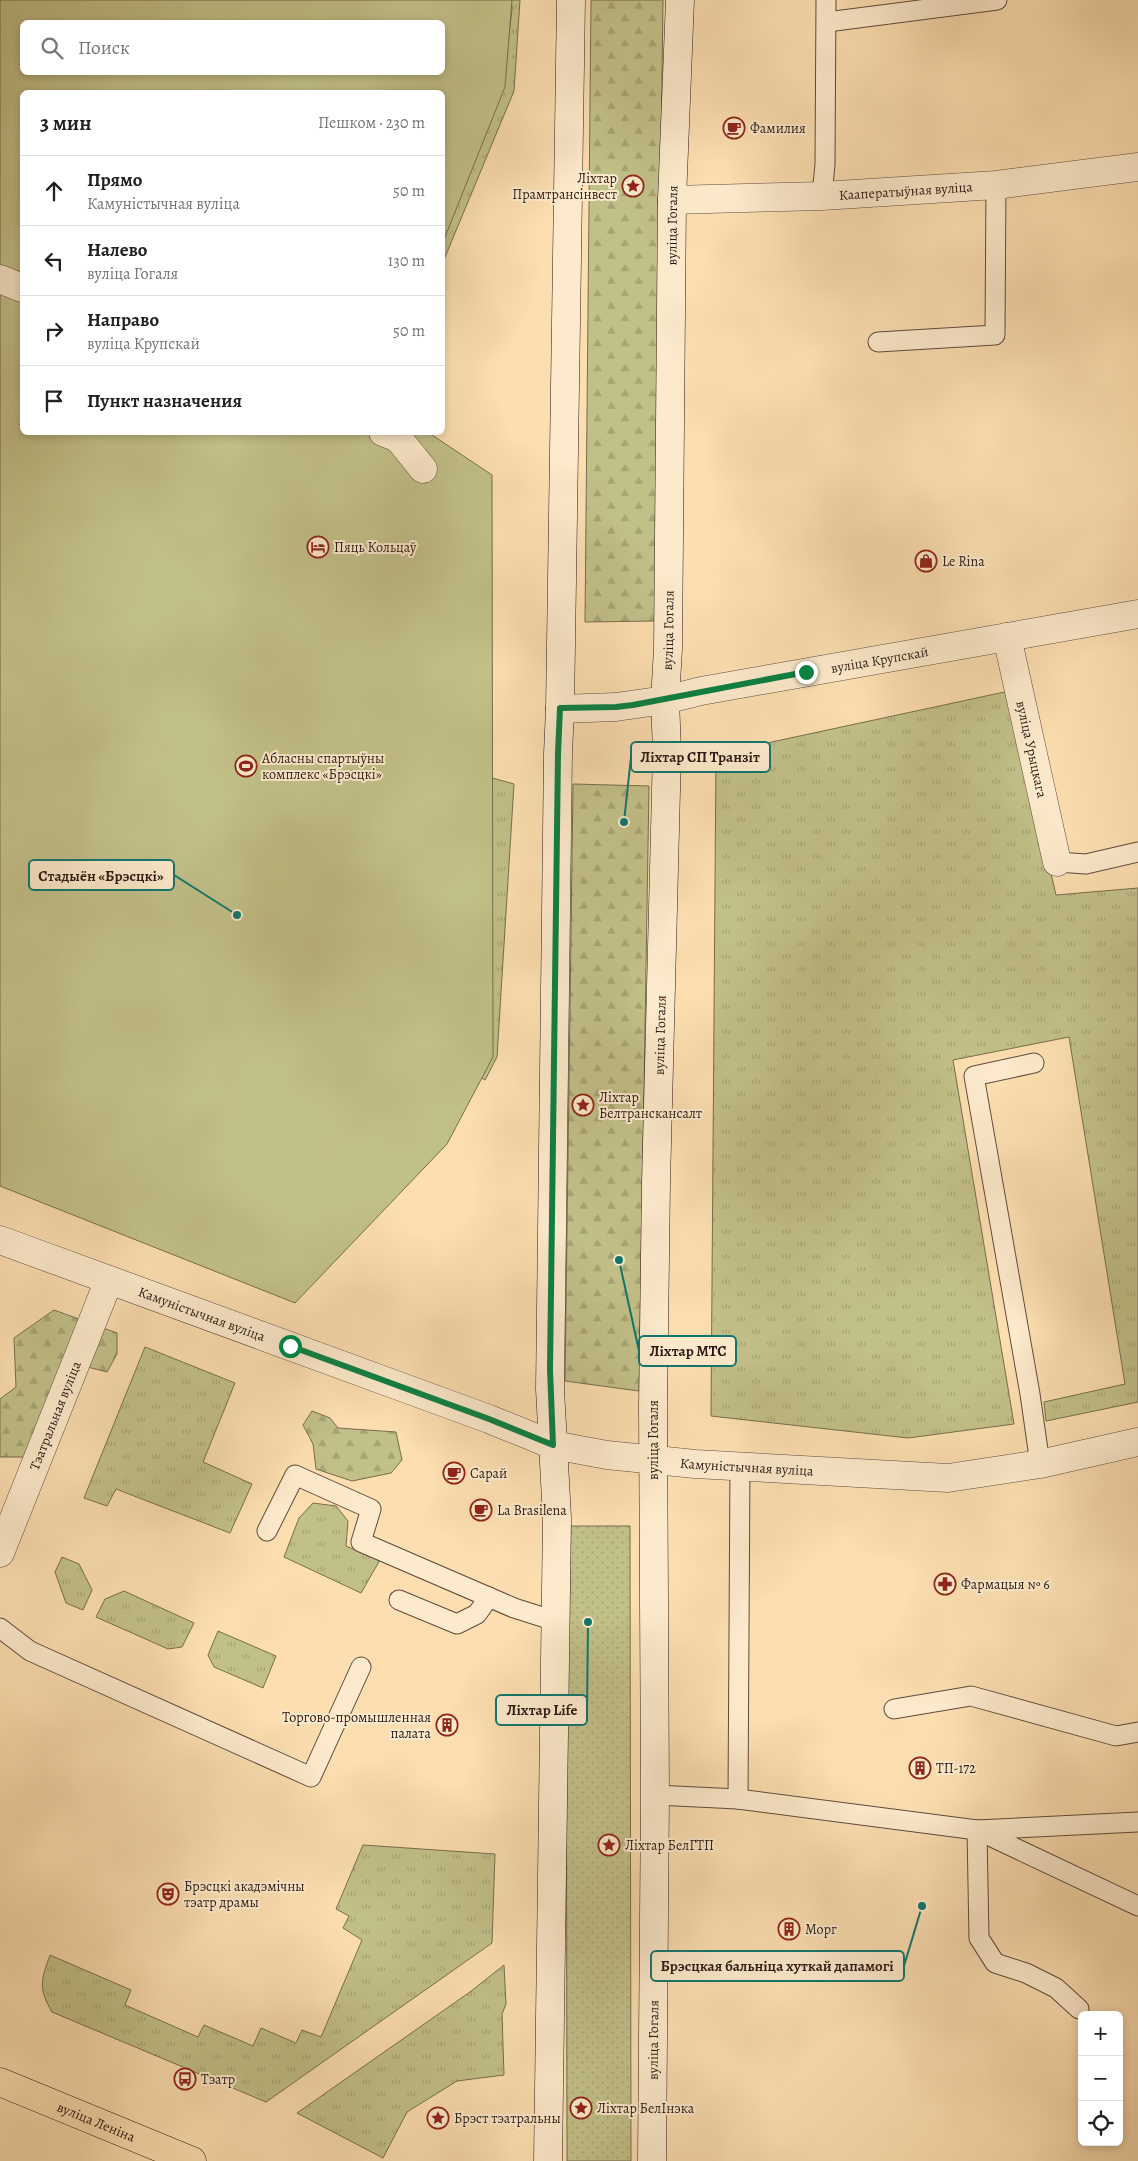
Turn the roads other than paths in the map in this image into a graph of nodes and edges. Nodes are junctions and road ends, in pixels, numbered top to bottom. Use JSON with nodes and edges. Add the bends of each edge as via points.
{"nodes":[{"id":1,"x":571,"y":0,"type":"edge"},
{"id":2,"x":680,"y":0,"type":"edge"},
{"id":3,"x":826,"y":0,"type":"edge"},
{"id":4,"x":997,"y":0,"type":"edge"},
{"id":5,"x":827,"y":22,"type":"junction"},
{"id":6,"x":1138,"y":167,"type":"edge"},
{"id":7,"x":996,"y":185,"type":"junction"},
{"id":8,"x":822,"y":196,"type":"junction"},
{"id":9,"x":672,"y":200,"type":"junction"},
{"id":10,"x":0,"y":279,"type":"edge"},
{"id":11,"x":20,"y":287,"type":"edge"},
{"id":12,"x":878,"y":342,"type":"dead end"},
{"id":13,"x":390,"y":435,"type":"edge"},
{"id":14,"x":423,"y":469,"type":"dead end"},
{"id":15,"x":1138,"y":614,"type":"edge"},
{"id":16,"x":1008,"y":637,"type":"junction"},
{"id":17,"x":666,"y":700,"type":"junction"},
{"id":18,"x":560,"y":708,"type":"junction"},
{"id":19,"x":1138,"y":852,"type":"edge"},
{"id":20,"x":1057,"y":862,"type":"joint"},
{"id":21,"x":1034,"y":1063,"type":"dead end"},
{"id":22,"x":0,"y":1240,"type":"edge"},
{"id":23,"x":109,"y":1280,"type":"junction"},
{"id":24,"x":1138,"y":1442,"type":"edge"},
{"id":25,"x":553,"y":1445,"type":"junction"},
{"id":26,"x":653,"y":1460,"type":"junction"},
{"id":27,"x":1040,"y":1464,"type":"junction"},
{"id":28,"x":740,"y":1465,"type":"junction"},
{"id":29,"x":267,"y":1531,"type":"dead end"},
{"id":30,"x":0,"y":1553,"type":"edge"},
{"id":31,"x":489,"y":1597,"type":"junction"},
{"id":32,"x":399,"y":1600,"type":"dead end"},
{"id":33,"x":555,"y":1621,"type":"junction"},
{"id":34,"x":0,"y":1628,"type":"edge"},
{"id":35,"x":361,"y":1667,"type":"dead end"},
{"id":36,"x":894,"y":1709,"type":"dead end"},
{"id":37,"x":1138,"y":1732,"type":"edge"},
{"id":38,"x":655,"y":1795,"type":"junction"},
{"id":39,"x":738,"y":1799,"type":"junction"},
{"id":40,"x":1138,"y":1822,"type":"edge"},
{"id":41,"x":977,"y":1830,"type":"junction"},
{"id":42,"x":1138,"y":1906,"type":"edge"},
{"id":43,"x":1079,"y":2009,"type":"dead end"},
{"id":44,"x":0,"y":2082,"type":"edge"},
{"id":45,"x":192,"y":2161,"type":"edge"},
{"id":46,"x":548,"y":2161,"type":"edge"},
{"id":47,"x":652,"y":2161,"type":"edge"}],
"edges":[{"from":1,"to":18,"type":"main road"},
{"from":2,"to":9,"type":"main road","name":"вуліца Гогаля"},
{"from":3,"to":5,"type":"lane"},
{"from":4,"to":5,"type":"lane"},
{"from":5,"to":8,"type":"lane"},
{"from":6,"to":7,"type":"main road","name":"Кааператыўная вуліца"},
{"from":7,"to":8,"type":"main road","name":"Кааператыўная вуліца"},
{"from":7,"to":12,"type":"lane","via":[[995,335]]},
{"from":8,"to":9,"type":"main road","name":"Кааператыўная вуліца"},
{"from":9,"to":17,"type":"main road","name":"вуліца Гогаля"},
{"from":10,"to":11,"type":"main road"},
{"from":13,"to":14,"type":"main road","via":[[398,438]]},
{"from":15,"to":16,"type":"main road","name":"вуліца Крупскай"},
{"from":16,"to":17,"type":"main road","name":"вуліца Крупскай","via":[[700,691]]},
{"from":16,"to":20,"type":"main road","name":"вуліца Урыцкага"},
{"from":17,"to":18,"type":"main road","name":"вуліца Крупскай","via":[[616,707]]},
{"from":17,"to":26,"type":"main road","name":"вуліца Гогаля"},
{"from":18,"to":25,"type":"main road","via":[[550,1359]]},
{"from":19,"to":20,"type":"lane","via":[[1086,864]]},
{"from":21,"to":27,"type":"lane","via":[[974,1076]]},
{"from":22,"to":23,"type":"main road","name":"Камуністычная вуліца"},
{"from":23,"to":25,"type":"main road","name":"Камуністычная вуліца"},
{"from":23,"to":30,"type":"main road","name":"Тэатральная вуліца"},
{"from":24,"to":27,"type":"main road","name":"Камуністычная вуліца"},
{"from":25,"to":26,"type":"main road","name":"Камуністычная вуліца"},
{"from":25,"to":33,"type":"main road","via":[[557,1518]]},
{"from":26,"to":28,"type":"main road","name":"Камуністычная вуліца"},
{"from":26,"to":38,"type":"main road","name":"вуліца Гогаля"},
{"from":27,"to":28,"type":"main road","name":"Камуністычная вуліца","via":[[948,1478]]},
{"from":28,"to":39,"type":"lane"},
{"from":29,"to":31,"type":"lane","via":[[295,1475],[372,1509],[361,1542]]},
{"from":31,"to":32,"type":"lane","via":[[477,1614],[457,1624]]},
{"from":31,"to":33,"type":"lane"},
{"from":33,"to":46,"type":"main road"},
{"from":34,"to":35,"type":"lane","via":[[30,1651],[311,1777]]},
{"from":36,"to":37,"type":"lane","via":[[971,1696],[1116,1736]]},
{"from":38,"to":39,"type":"lane"},
{"from":38,"to":47,"type":"main road","name":"вуліца Гогаля"},
{"from":39,"to":41,"type":"lane"},
{"from":40,"to":41,"type":"lane"},
{"from":41,"to":42,"type":"lane"},
{"from":41,"to":43,"type":"lane","via":[[979,1938],[995,1963],[1026,1973],[1056,1988]]},
{"from":44,"to":45,"type":"main road","name":"вуліца Леніна"}]}
